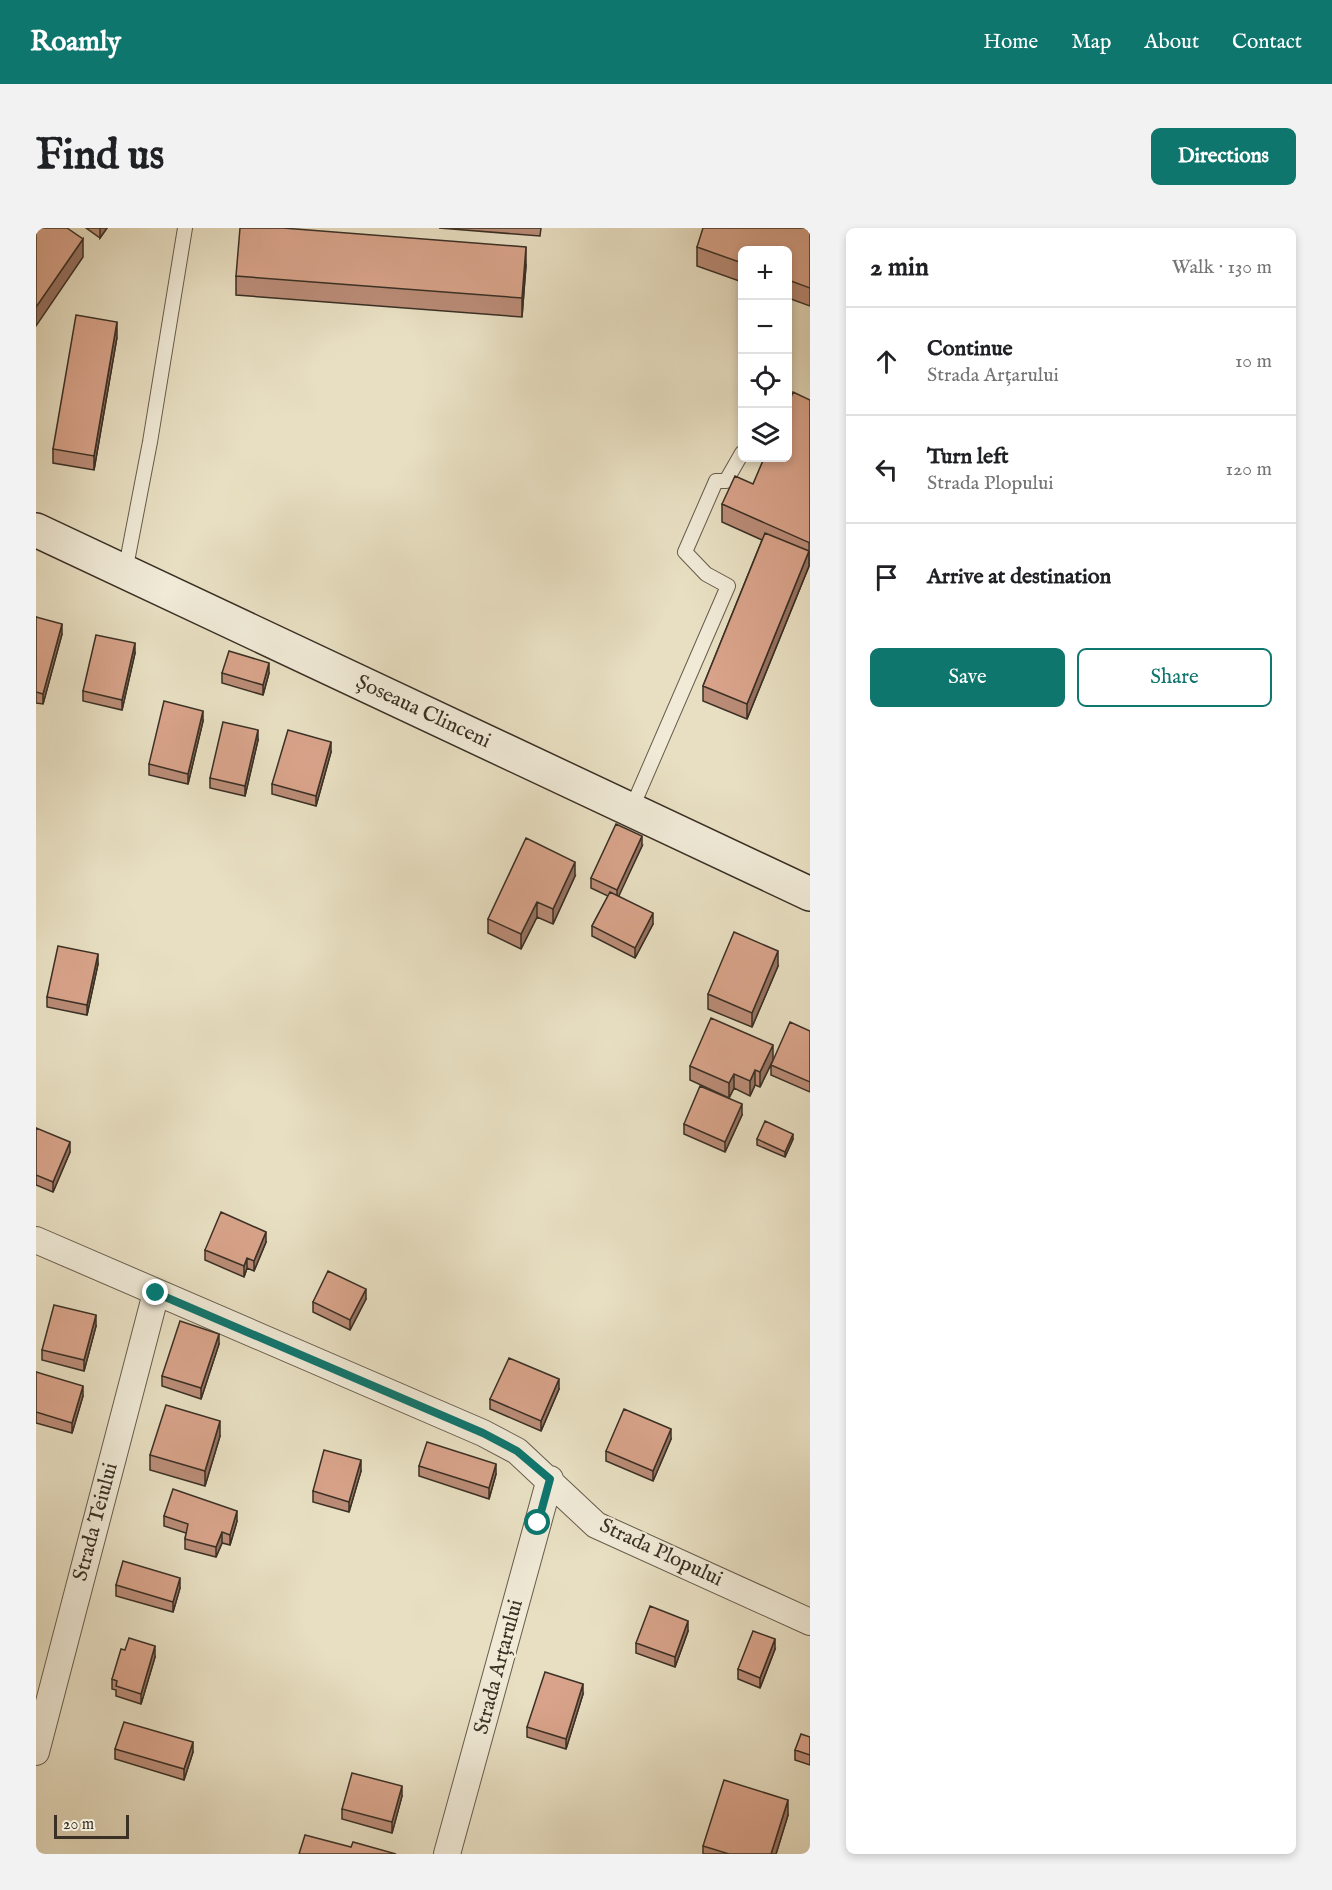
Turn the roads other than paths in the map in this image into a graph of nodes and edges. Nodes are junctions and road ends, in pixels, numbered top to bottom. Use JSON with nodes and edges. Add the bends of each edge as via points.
{"nodes":[{"id":1,"x":185,"y":228,"type":"edge"},
{"id":2,"x":738,"y":460,"type":"edge"},
{"id":3,"x":36,"y":530,"type":"edge"},
{"id":4,"x":125,"y":572,"type":"junction"},
{"id":5,"x":631,"y":810,"type":"junction"},
{"id":6,"x":810,"y":894,"type":"edge"},
{"id":7,"x":36,"y":1240,"type":"edge"},
{"id":8,"x":156,"y":1293,"type":"junction"},
{"id":9,"x":550,"y":1479,"type":"junction"},
{"id":10,"x":810,"y":1622,"type":"edge"},
{"id":11,"x":36,"y":1752,"type":"edge"},
{"id":12,"x":447,"y":1854,"type":"edge"}],
"edges":[{"from":1,"to":4,"type":"lane"},
{"from":2,"to":5,"type":"lane","via":[[726,481],[716,481],[685,552],[706,574],[728,586]]},
{"from":3,"to":4,"type":"main road","name":"Șoseaua Clinceni"},
{"from":4,"to":5,"type":"main road","name":"Șoseaua Clinceni"},
{"from":5,"to":6,"type":"main road","name":"Șoseaua Clinceni"},
{"from":7,"to":8,"type":"street","name":"Strada Plopului"},
{"from":8,"to":9,"type":"street","name":"Strada Plopului","via":[[483,1433],[517,1451]]},
{"from":8,"to":11,"type":"street","name":"Strada Teiului"},
{"from":9,"to":10,"type":"street","name":"Strada Plopului","via":[[596,1525]]},
{"from":9,"to":12,"type":"street","name":"Strada Arțarului"}]}
